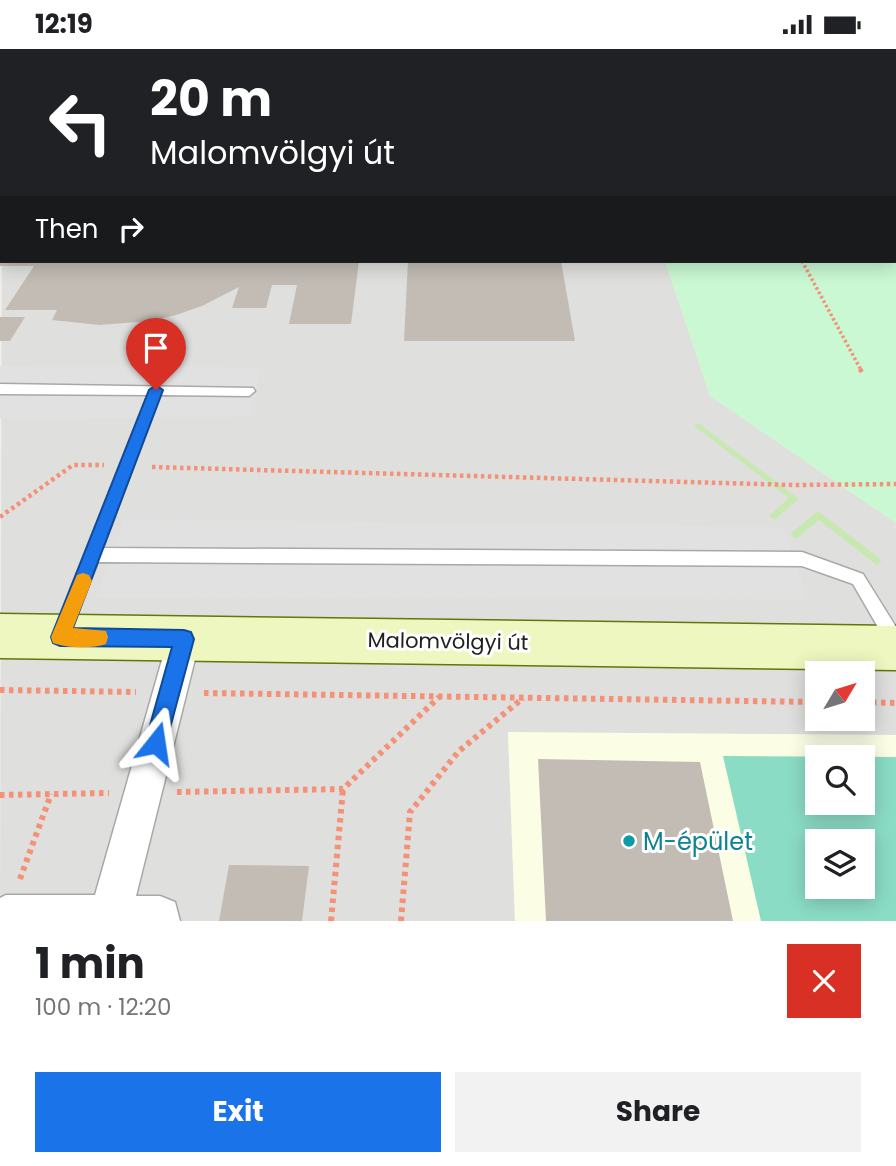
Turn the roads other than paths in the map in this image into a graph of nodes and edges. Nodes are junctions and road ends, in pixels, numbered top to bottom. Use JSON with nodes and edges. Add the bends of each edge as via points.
{"nodes":[{"id":1,"x":0,"y":389,"type":"edge"},
{"id":2,"x":156,"y":390,"type":"junction"},
{"id":3,"x":249,"y":391,"type":"dead end"},
{"id":4,"x":93,"y":555,"type":"junction"},
{"id":5,"x":0,"y":636,"type":"edge"},
{"id":6,"x":60,"y":637,"type":"junction"},
{"id":7,"x":184,"y":639,"type":"junction"},
{"id":8,"x":896,"y":642,"type":"edge"},
{"id":9,"x":896,"y":649,"type":"edge"},
{"id":10,"x":110,"y":916,"type":"junction"},
{"id":11,"x":6,"y":918,"type":"edge"},
{"id":12,"x":159,"y":921,"type":"edge"}],
"edges":[{"from":1,"to":2,"type":"lane"},
{"from":2,"to":3,"type":"lane"},
{"from":2,"to":4,"type":"lane"},
{"from":4,"to":6,"type":"lane"},
{"from":4,"to":8,"type":"lane","via":[[802,559],[858,579]]},
{"from":5,"to":6,"type":"main road","name":"Malomvölgyi út"},
{"from":6,"to":7,"type":"main road","name":"Malomvölgyi út"},
{"from":7,"to":9,"type":"main road","name":"Malomvölgyi út"},
{"from":7,"to":10,"type":"street"},
{"from":10,"to":11,"type":"street"},
{"from":10,"to":12,"type":"street","via":[[160,917]]}]}
